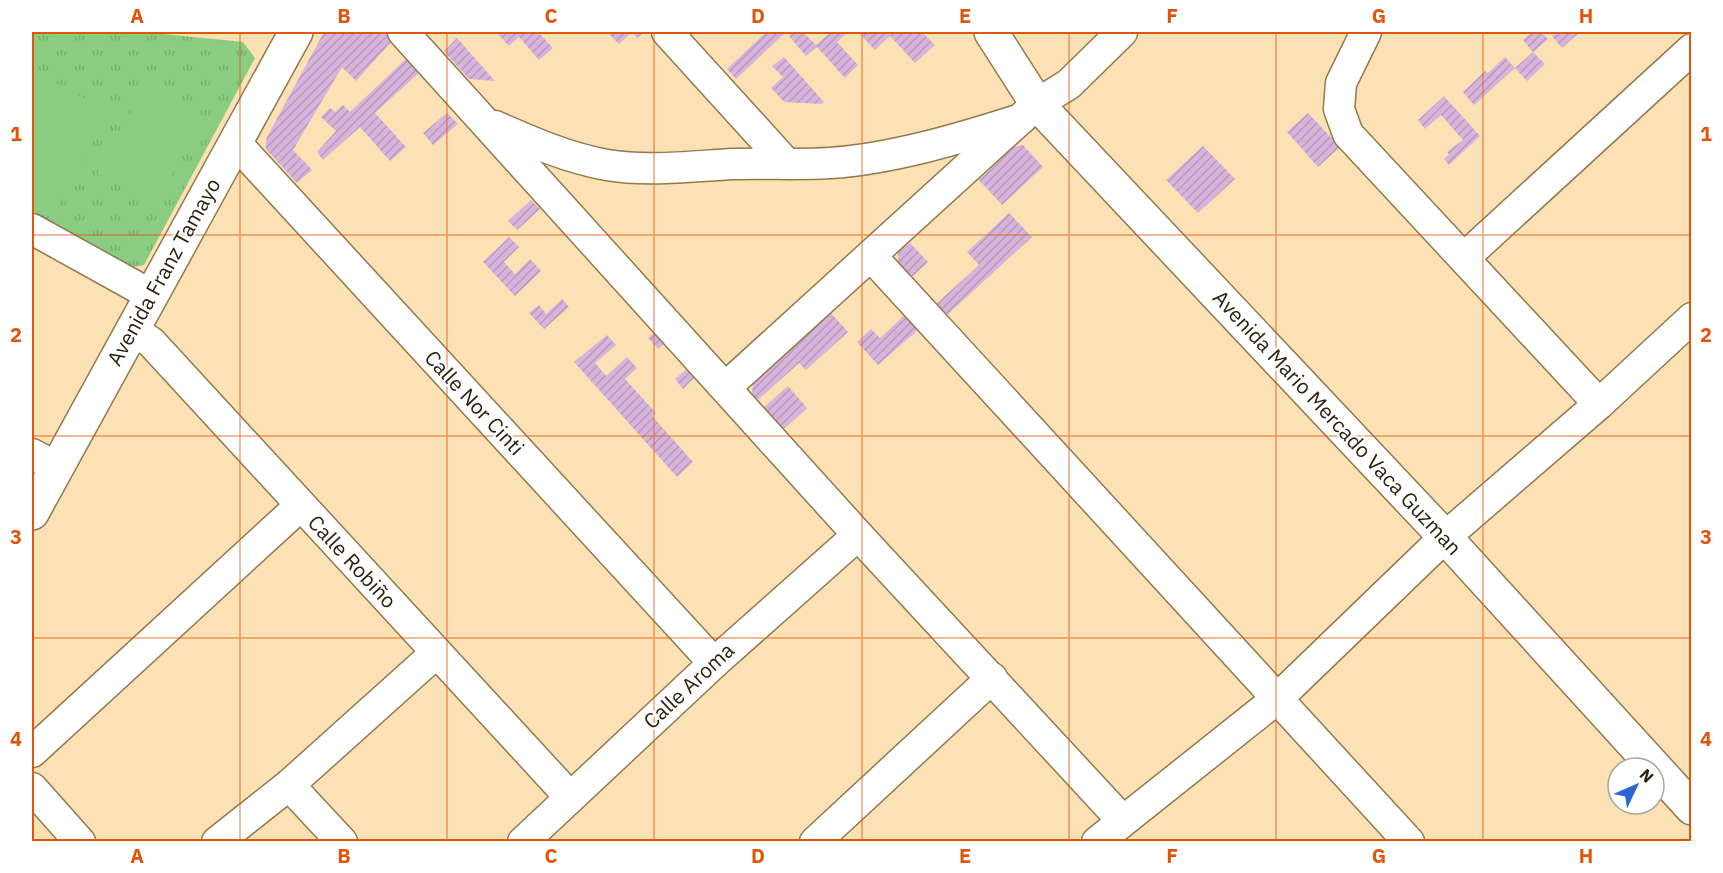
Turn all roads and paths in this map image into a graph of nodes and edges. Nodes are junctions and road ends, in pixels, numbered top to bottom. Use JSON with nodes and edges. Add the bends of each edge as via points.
{"nodes":[{"id":1,"x":296,"y":32,"type":"edge"},
{"id":2,"x":403,"y":32,"type":"edge"},
{"id":3,"x":667,"y":32,"type":"edge"},
{"id":4,"x":991,"y":32,"type":"edge"},
{"id":5,"x":1122,"y":32,"type":"edge"},
{"id":6,"x":1366,"y":32,"type":"edge"},
{"id":7,"x":1692,"y":49,"type":"edge"},
{"id":8,"x":1029,"y":111,"type":"junction"},
{"id":9,"x":484,"y":121,"type":"junction"},
{"id":10,"x":235,"y":142,"type":"junction"},
{"id":11,"x":786,"y":163,"type":"junction"},
{"id":12,"x":32,"y":228,"type":"edge"},
{"id":13,"x":872,"y":257,"type":"junction"},
{"id":14,"x":1464,"y":258,"type":"junction"},
{"id":15,"x":151,"y":295,"type":"junction"},
{"id":16,"x":1692,"y":318,"type":"edge"},
{"id":17,"x":132,"y":330,"type":"junction"},
{"id":18,"x":726,"y":387,"type":"junction"},
{"id":19,"x":1599,"y":404,"type":"junction"},
{"id":20,"x":44,"y":461,"type":"edge"},
{"id":21,"x":300,"y":506,"type":"junction"},
{"id":22,"x":32,"y":513,"type":"edge"},
{"id":23,"x":858,"y":535,"type":"junction"},
{"id":24,"x":1445,"y":537,"type":"junction"},
{"id":25,"x":436,"y":653,"type":"junction"},
{"id":26,"x":714,"y":663,"type":"junction"},
{"id":27,"x":992,"y":678,"type":"junction"},
{"id":28,"x":1278,"y":698,"type":"junction"},
{"id":29,"x":32,"y":752,"type":"edge"},
{"id":30,"x":289,"y":785,"type":"junction"},
{"id":31,"x":32,"y":788,"type":"edge"},
{"id":32,"x":570,"y":797,"type":"junction"},
{"id":33,"x":1692,"y":808,"type":"edge"},
{"id":34,"x":1122,"y":820,"type":"junction"},
{"id":35,"x":1402,"y":839,"type":"edge"},
{"id":36,"x":80,"y":842,"type":"edge"},
{"id":37,"x":217,"y":842,"type":"edge"},
{"id":38,"x":342,"y":842,"type":"edge"},
{"id":39,"x":524,"y":842,"type":"edge"},
{"id":40,"x":815,"y":842,"type":"edge"},
{"id":41,"x":1096,"y":842,"type":"edge"}],
"edges":[{"from":1,"to":10,"type":"street","name":"Avenida Franz Tamayo"},
{"from":2,"to":9,"type":"street"},
{"from":3,"to":11,"type":"street"},
{"from":4,"to":8,"type":"street","name":"Avenida Mario Mercado Vaca Guzman"},
{"from":5,"to":8,"type":"street","via":[[1070,84]]},
{"from":6,"to":14,"type":"street","via":[[1341,82],[1339,109],[1348,134]]},
{"from":7,"to":14,"type":"street"},
{"from":8,"to":11,"type":"street","via":[[969,136],[906,150],[832,163]]},
{"from":8,"to":13,"type":"street"},
{"from":8,"to":24,"type":"street","name":"Avenida Mario Mercado Vaca Guzman"},
{"from":9,"to":11,"type":"street","via":[[539,145],[606,165],[656,169]]},
{"from":9,"to":18,"type":"street"},
{"from":10,"to":15,"type":"street","name":"Avenida Franz Tamayo"},
{"from":10,"to":26,"type":"street","name":"Calle Nor Cinti"},
{"from":12,"to":15,"type":"street"},
{"from":13,"to":18,"type":"street"},
{"from":13,"to":28,"type":"street"},
{"from":14,"to":19,"type":"street"},
{"from":15,"to":17,"type":"street","name":"Avenida Franz Tamayo"},
{"from":16,"to":19,"type":"street"},
{"from":17,"to":20,"type":"street","name":"Avenida Franz Tamayo"},
{"from":17,"to":21,"type":"street","name":"Calle Robiño","via":[[151,342]]},
{"from":18,"to":23,"type":"street"},
{"from":19,"to":24,"type":"street"},
{"from":20,"to":22,"type":"street","name":"Avenida Franz Tamayo"},
{"from":21,"to":25,"type":"street","name":"Calle Robiño"},
{"from":21,"to":29,"type":"street"},
{"from":23,"to":26,"type":"street","name":"Calle Aroma"},
{"from":23,"to":27,"type":"street"},
{"from":24,"to":28,"type":"street"},
{"from":24,"to":33,"type":"street","name":"Avenida Mario Mercado Vaca Guzman"},
{"from":25,"to":30,"type":"street"},
{"from":25,"to":32,"type":"street","name":"Calle Robiño"},
{"from":26,"to":32,"type":"street","name":"Calle Aroma"},
{"from":27,"to":34,"type":"street"},
{"from":27,"to":40,"type":"street"},
{"from":28,"to":34,"type":"street"},
{"from":28,"to":35,"type":"street"},
{"from":30,"to":37,"type":"street"},
{"from":30,"to":38,"type":"street"},
{"from":31,"to":36,"type":"street"},
{"from":32,"to":39,"type":"street","name":"Calle Aroma"},
{"from":34,"to":41,"type":"street"}]}
